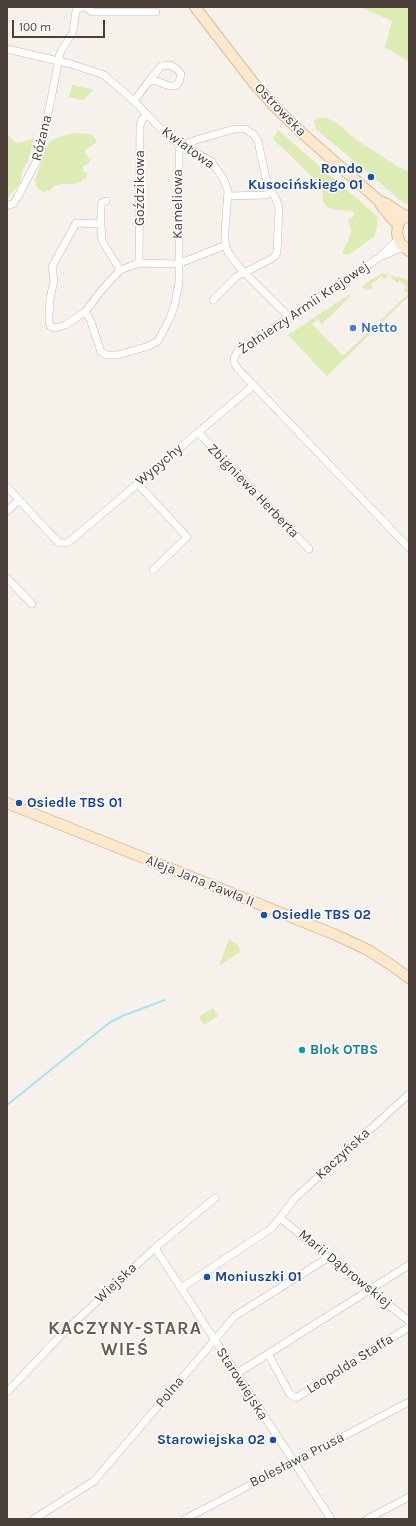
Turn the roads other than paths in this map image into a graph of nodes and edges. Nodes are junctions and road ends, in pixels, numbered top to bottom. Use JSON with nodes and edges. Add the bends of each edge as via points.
{"nodes":[{"id":1,"x":80,"y":7,"type":"edge"},
{"id":2,"x":85,"y":7,"type":"edge"},
{"id":3,"x":195,"y":7,"type":"edge"},
{"id":4,"x":156,"y":12,"type":"dead end"},
{"id":5,"x":7,"y":49,"type":"edge"},
{"id":6,"x":58,"y":62,"type":"junction"},
{"id":7,"x":149,"y":81,"type":"dead end"},
{"id":8,"x":134,"y":101,"type":"junction"},
{"id":9,"x":146,"y":114,"type":"junction"},
{"id":10,"x":184,"y":145,"type":"junction"},
{"id":11,"x":272,"y":192,"type":"junction"},
{"id":12,"x":228,"y":196,"type":"junction"},
{"id":13,"x":378,"y":200,"type":"junction"},
{"id":14,"x":106,"y":202,"type":"dead end"},
{"id":15,"x":7,"y":206,"type":"edge"},
{"id":16,"x":407,"y":216,"type":"edge"},
{"id":17,"x":101,"y":224,"type":"junction"},
{"id":18,"x":398,"y":225,"type":"junction"},
{"id":19,"x":226,"y":245,"type":"junction"},
{"id":20,"x":403,"y":246,"type":"edge"},
{"id":21,"x":139,"y":263,"type":"junction"},
{"id":22,"x":178,"y":264,"type":"junction"},
{"id":23,"x":120,"y":270,"type":"junction"},
{"id":24,"x":244,"y":272,"type":"junction"},
{"id":25,"x":213,"y":300,"type":"dead end"},
{"id":26,"x":85,"y":312,"type":"junction"},
{"id":27,"x":290,"y":318,"type":"junction"},
{"id":28,"x":254,"y":385,"type":"junction"},
{"id":29,"x":198,"y":432,"type":"junction"},
{"id":30,"x":137,"y":483,"type":"junction"},
{"id":31,"x":7,"y":488,"type":"edge"},
{"id":32,"x":19,"y":500,"type":"junction"},
{"id":33,"x":7,"y":511,"type":"edge"},
{"id":34,"x":409,"y":548,"type":"edge"},
{"id":35,"x":309,"y":549,"type":"dead end"},
{"id":36,"x":153,"y":570,"type":"dead end"},
{"id":37,"x":7,"y":578,"type":"edge"},
{"id":38,"x":32,"y":604,"type":"dead end"},
{"id":39,"x":7,"y":804,"type":"edge"},
{"id":40,"x":409,"y":978,"type":"edge"},
{"id":41,"x":409,"y":1094,"type":"edge"},
{"id":42,"x":214,"y":1198,"type":"dead end"},
{"id":43,"x":280,"y":1218,"type":"junction"},
{"id":44,"x":155,"y":1248,"type":"junction"},
{"id":45,"x":329,"y":1257,"type":"junction"},
{"id":46,"x":409,"y":1265,"type":"edge"},
{"id":47,"x":181,"y":1288,"type":"junction"},
{"id":48,"x":370,"y":1290,"type":"junction"},
{"id":49,"x":409,"y":1321,"type":"edge"},
{"id":50,"x":409,"y":1328,"type":"edge"},
{"id":51,"x":214,"y":1340,"type":"junction"},
{"id":52,"x":268,"y":1354,"type":"junction"},
{"id":53,"x":236,"y":1374,"type":"junction"},
{"id":54,"x":7,"y":1392,"type":"edge"},
{"id":55,"x":409,"y":1402,"type":"edge"},
{"id":56,"x":293,"y":1462,"type":"junction"},
{"id":57,"x":409,"y":1496,"type":"edge"},
{"id":58,"x":34,"y":1519,"type":"edge"},
{"id":59,"x":185,"y":1519,"type":"edge"},
{"id":60,"x":331,"y":1519,"type":"edge"},
{"id":61,"x":367,"y":1519,"type":"edge"}],
"edges":[{"from":1,"to":6,"type":"street","name":"Różana","via":[[76,11],[73,32]]},
{"from":2,"to":4,"type":"street","via":[[92,12]]},
{"from":3,"to":13,"type":"street","name":"Ostrowska","via":[[277,109]]},
{"from":5,"to":6,"type":"street","name":"Kwiatowa"},
{"from":6,"to":8,"type":"street","name":"Kwiatowa","via":[[104,75]]},
{"from":6,"to":15,"type":"street","name":"Różana","via":[[40,155],[18,196]]},
{"from":7,"to":8,"type":"street"},
{"from":8,"to":9,"type":"street","name":"Kwiatowa"},
{"from":9,"to":10,"type":"street","name":"Kwiatowa","via":[[175,141]]},
{"from":9,"to":21,"type":"street","name":"Goździkowa","via":[[140,126]]},
{"from":10,"to":11,"type":"street","via":[[234,129],[250,131],[258,141],[267,183]]},
{"from":10,"to":12,"type":"street","name":"Kwiatowa","via":[[214,165],[224,178]]},
{"from":10,"to":22,"type":"street","name":"Kameliowa","via":[[178,154]]},
{"from":11,"to":12,"type":"street","via":[[265,195]]},
{"from":11,"to":24,"type":"street","via":[[279,207],[276,254]]},
{"from":12,"to":19,"type":"street","name":"Kwiatowa"},
{"from":13,"to":16,"type":"street","name":"Ostrowska"},
{"from":13,"to":18,"type":"street","name":"Ostrowska"},
{"from":14,"to":17,"type":"street","via":[[102,202],[101,205]]},
{"from":16,"to":18,"type":"street"},
{"from":17,"to":23,"type":"street","via":[[102,241]]},
{"from":17,"to":26,"type":"street","via":[[76,223],[52,268],[54,281],[49,322],[53,328],[65,325]]},
{"from":18,"to":20,"type":"street","via":[[397,234]]},
{"from":19,"to":22,"type":"street"},
{"from":19,"to":24,"type":"street","name":"Kwiatowa","via":[[228,252]]},
{"from":20,"to":27,"type":"street","name":"Żołnierzy Armii Krajowej","via":[[380,257]]},
{"from":21,"to":22,"type":"street"},
{"from":21,"to":23,"type":"street"},
{"from":22,"to":26,"type":"street","via":[[179,282],[175,304],[160,339],[155,343],[118,356],[107,355],[101,352],[90,319]]},
{"from":23,"to":26,"type":"street"},
{"from":24,"to":25,"type":"street","via":[[236,276]]},
{"from":24,"to":27,"type":"street","name":"Kwiatowa"},
{"from":27,"to":28,"type":"street","name":"Żołnierzy Armii Krajowej","via":[[238,351],[234,358],[234,363]]},
{"from":28,"to":29,"type":"street","name":"Wypychy"},
{"from":28,"to":34,"type":"street"},
{"from":29,"to":30,"type":"street","name":"Wypychy"},
{"from":29,"to":35,"type":"street","name":"Zbigniewa Herberta"},
{"from":30,"to":32,"type":"street","name":"Wypychy","via":[[70,541],[63,544]]},
{"from":30,"to":36,"type":"street","via":[[187,536]]},
{"from":31,"to":32,"type":"street"},
{"from":32,"to":33,"type":"street"},
{"from":37,"to":38,"type":"street"},
{"from":39,"to":40,"type":"street","name":"Aleja Jana Pawła II","via":[[336,935],[368,950]]},
{"from":41,"to":43,"type":"street","name":"Kaczyńska","via":[[299,1194]]},
{"from":42,"to":44,"type":"street","name":"Wiejska"},
{"from":43,"to":45,"type":"street","name":"Marii Dąbrowskiej"},
{"from":43,"to":47,"type":"street","name":"Kaczyńska","via":[[270,1230]]},
{"from":44,"to":47,"type":"street","name":"Starowiejska"},
{"from":44,"to":54,"type":"street","name":"Wiejska","via":[[65,1331]]},
{"from":45,"to":48,"type":"street","name":"Marii Dąbrowskiej"},
{"from":45,"to":51,"type":"street","name":"Polna","via":[[235,1316]]},
{"from":46,"to":48,"type":"street"},
{"from":47,"to":51,"type":"street","name":"Starowiejska"},
{"from":48,"to":49,"type":"street","name":"Marii Dąbrowskiej"},
{"from":48,"to":52,"type":"street"},
{"from":50,"to":52,"type":"street","name":"Leopolda Staffa","via":[[296,1398],[290,1394]]},
{"from":51,"to":53,"type":"street","name":"Starowiejska"},
{"from":51,"to":58,"type":"street","name":"Polna","via":[[94,1481]]},
{"from":52,"to":53,"type":"street"},
{"from":53,"to":56,"type":"street","name":"Starowiejska"},
{"from":55,"to":56,"type":"street","name":"Bolesława Prusa"},
{"from":56,"to":59,"type":"street","name":"Bolesława Prusa"},
{"from":56,"to":60,"type":"street","name":"Starowiejska"},
{"from":57,"to":61,"type":"street"}]}
